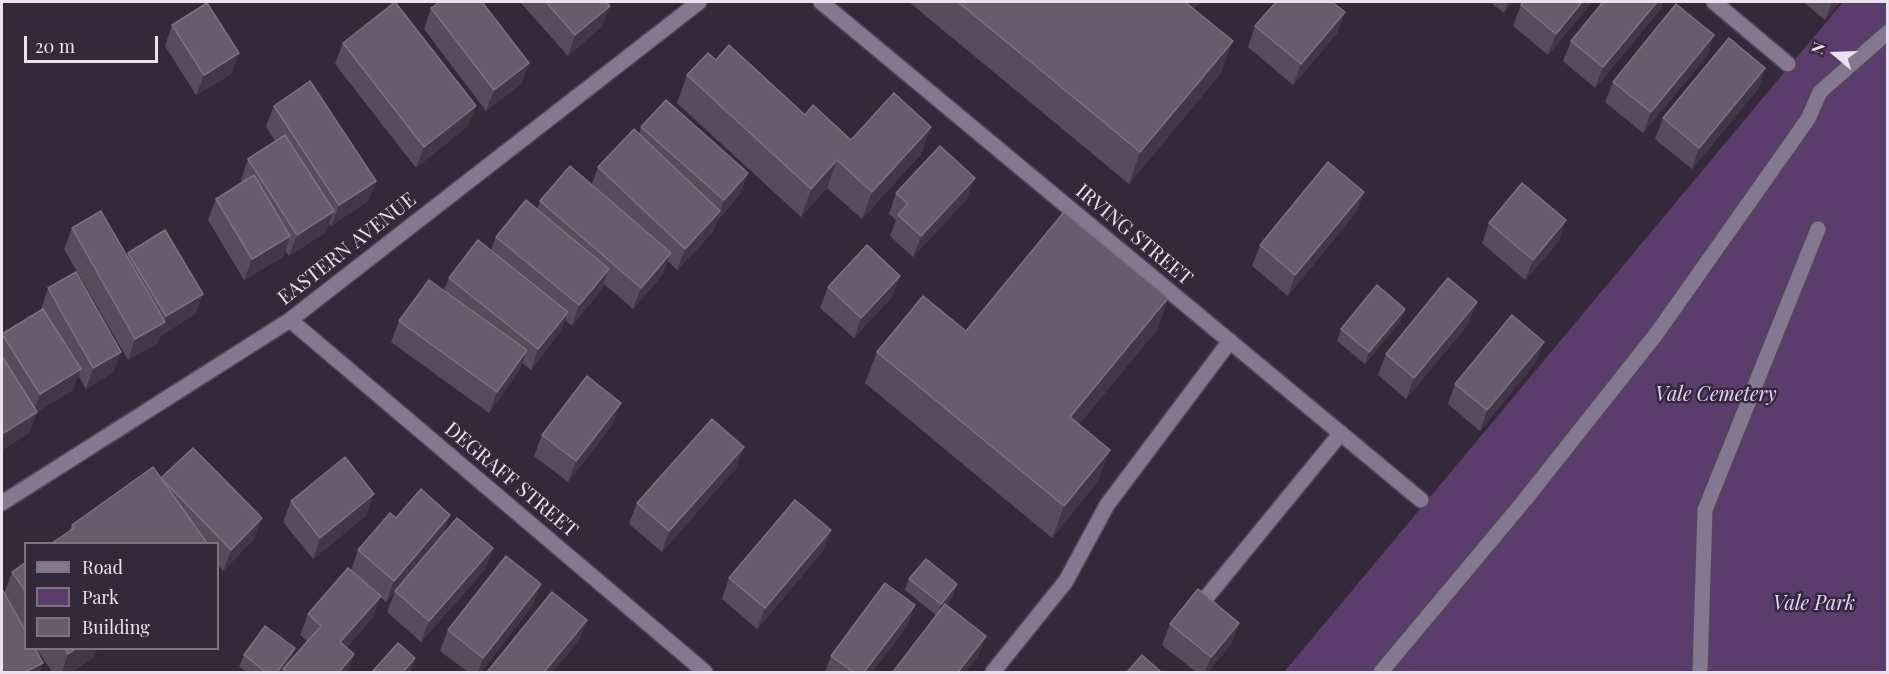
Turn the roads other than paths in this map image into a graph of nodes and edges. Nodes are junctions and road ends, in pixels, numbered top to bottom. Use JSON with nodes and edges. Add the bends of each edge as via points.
{"nodes":[{"id":1,"x":699,"y":2,"type":"edge"},
{"id":2,"x":821,"y":2,"type":"edge"},
{"id":3,"x":1714,"y":2,"type":"edge"},
{"id":4,"x":1887,"y":32,"type":"edge"},
{"id":5,"x":1788,"y":64,"type":"dead end"},
{"id":6,"x":1818,"y":229,"type":"dead end"},
{"id":7,"x":290,"y":321,"type":"junction"},
{"id":8,"x":1230,"y":342,"type":"junction"},
{"id":9,"x":1341,"y":433,"type":"junction"},
{"id":10,"x":1421,"y":500,"type":"dead end"},
{"id":11,"x":2,"y":503,"type":"edge"},
{"id":12,"x":1206,"y":598,"type":"edge"},
{"id":13,"x":705,"y":672,"type":"edge"},
{"id":14,"x":993,"y":672,"type":"edge"},
{"id":15,"x":1381,"y":672,"type":"edge"},
{"id":16,"x":1700,"y":672,"type":"edge"}],
"edges":[{"from":1,"to":7,"type":"street","name":"EASTERN AVENUE"},
{"from":2,"to":8,"type":"street","name":"IRVING STREET"},
{"from":3,"to":5,"type":"street"},
{"from":4,"to":15,"type":"street","via":[[1820,92],[1808,119],[1657,333]]},
{"from":6,"to":16,"type":"street","via":[[1705,510]]},
{"from":7,"to":11,"type":"street","name":"EASTERN AVENUE"},
{"from":7,"to":13,"type":"street","name":"DEGRAFF STREET"},
{"from":8,"to":9,"type":"street","name":"IRVING STREET"},
{"from":8,"to":14,"type":"street","via":[[1107,505],[1066,581]]},
{"from":9,"to":10,"type":"street","name":"IRVING STREET"},
{"from":9,"to":12,"type":"street"}]}
